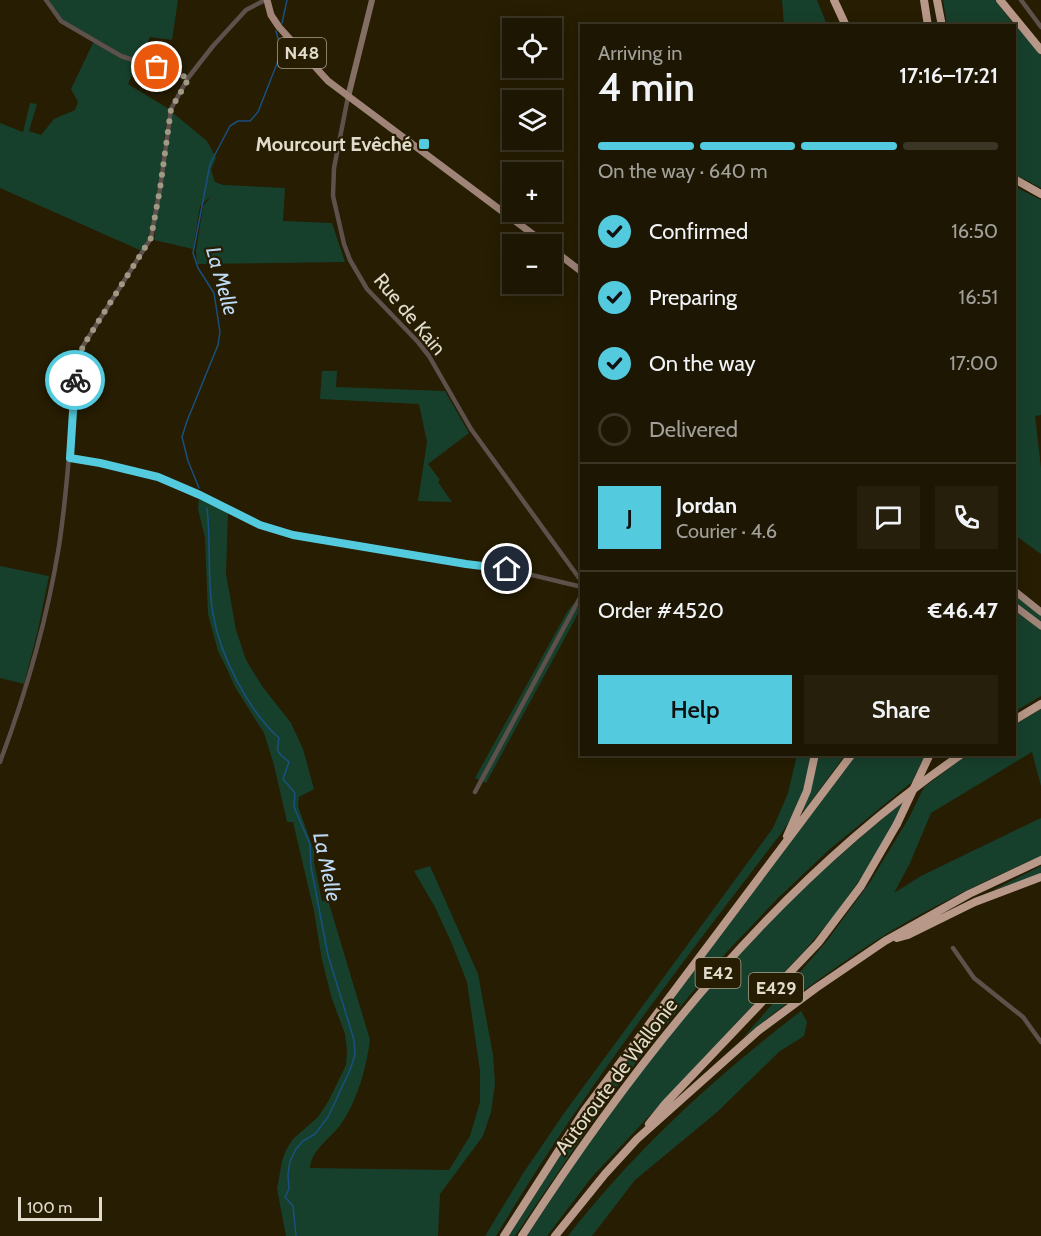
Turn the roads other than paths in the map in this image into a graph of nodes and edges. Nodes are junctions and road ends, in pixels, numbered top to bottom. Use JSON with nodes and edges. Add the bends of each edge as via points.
{"nodes":[{"id":1,"x":46,"y":0,"type":"edge"},
{"id":2,"x":266,"y":0,"type":"edge"},
{"id":3,"x":372,"y":0,"type":"edge"},
{"id":4,"x":834,"y":0,"type":"edge"},
{"id":5,"x":924,"y":0,"type":"edge"},
{"id":6,"x":937,"y":0,"type":"edge"},
{"id":7,"x":1000,"y":0,"type":"edge"},
{"id":8,"x":1021,"y":0,"type":"edge"},
{"id":9,"x":845,"y":24,"type":"edge"},
{"id":10,"x":928,"y":24,"type":"edge"},
{"id":11,"x":942,"y":24,"type":"edge"},
{"id":12,"x":1041,"y":27,"type":"edge"},
{"id":13,"x":1041,"y":50,"type":"edge"},
{"id":14,"x":189,"y":78,"type":"junction"},
{"id":15,"x":348,"y":97,"type":"junction"},
{"id":16,"x":1016,"y":180,"type":"edge"},
{"id":17,"x":1041,"y":194,"type":"edge"},
{"id":18,"x":533,"y":234,"type":"edge"},
{"id":19,"x":562,"y":257,"type":"edge"},
{"id":20,"x":580,"y":270,"type":"edge"},
{"id":21,"x":70,"y":458,"type":"junction"},
{"id":22,"x":580,"y":582,"type":"edge"},
{"id":23,"x":580,"y":585,"type":"edge"},
{"id":24,"x":1016,"y":592,"type":"edge"},
{"id":25,"x":580,"y":598,"type":"edge"},
{"id":26,"x":1016,"y":607,"type":"edge"},
{"id":27,"x":1041,"y":612,"type":"edge"},
{"id":28,"x":1041,"y":626,"type":"edge"},
{"id":29,"x":1041,"y":704,"type":"edge"},
{"id":30,"x":1016,"y":719,"type":"edge"},
{"id":31,"x":815,"y":756,"type":"edge"},
{"id":32,"x":851,"y":756,"type":"edge"},
{"id":33,"x":929,"y":756,"type":"edge"},
{"id":34,"x":959,"y":756,"type":"edge"},
{"id":35,"x":0,"y":762,"type":"edge"},
{"id":36,"x":475,"y":792,"type":"dead end"},
{"id":37,"x":783,"y":848,"type":"junction"},
{"id":38,"x":1041,"y":860,"type":"edge"},
{"id":39,"x":1041,"y":877,"type":"edge"},
{"id":40,"x":885,"y":941,"type":"junction"},
{"id":41,"x":953,"y":948,"type":"dead end"},
{"id":42,"x":1041,"y":1042,"type":"edge"},
{"id":43,"x":637,"y":1139,"type":"junction"},
{"id":44,"x":504,"y":1236,"type":"edge"},
{"id":45,"x":522,"y":1236,"type":"edge"},
{"id":46,"x":555,"y":1236,"type":"edge"}],
"edges":[{"from":1,"to":14,"type":"street","via":[[61,21],[121,56]]},
{"from":2,"to":14,"type":"street","via":[[246,10]]},
{"from":2,"to":15,"type":"main road","number":"N48","via":[[273,20],[320,74]]},
{"from":3,"to":15,"type":"street"},
{"from":4,"to":9,"type":"highway"},
{"from":5,"to":10,"type":"highway"},
{"from":6,"to":11,"type":"highway"},
{"from":7,"to":13,"type":"highway"},
{"from":8,"to":12,"type":"street"},
{"from":14,"to":21,"type":"street","via":[[171,109],[151,238],[83,346],[76,369]]},
{"from":15,"to":18,"type":"main road","number":"N48"},
{"from":15,"to":22,"type":"street","name":"Rue de Kain","via":[[334,168],[333,196],[350,260],[367,289],[429,356],[471,429]]},
{"from":16,"to":17,"type":"highway"},
{"from":19,"to":20,"type":"main road"},
{"from":21,"to":23,"type":"street","via":[[158,477],[260,525],[293,535]]},
{"from":21,"to":35,"type":"street","via":[[47,606]]},
{"from":24,"to":27,"type":"main road"},
{"from":25,"to":36,"type":"street"},
{"from":26,"to":28,"type":"main road"},
{"from":29,"to":30,"type":"highway"},
{"from":31,"to":37,"type":"highway","via":[[807,791]]},
{"from":32,"to":37,"type":"highway"},
{"from":33,"to":43,"type":"highway","number":"E429","bridge":true,"via":[[897,824],[861,886],[818,943],[665,1104]]},
{"from":34,"to":45,"type":"highway","name":"Autoroute de Wallonie","number":"E42","via":[[834,854],[730,958],[643,1063]]},
{"from":37,"to":44,"type":"highway","via":[[584,1111]]},
{"from":38,"to":40,"type":"highway","via":[[969,894]]},
{"from":39,"to":40,"type":"highway","via":[[975,902],[908,935]]},
{"from":40,"to":43,"type":"highway","via":[[758,1031]]},
{"from":41,"to":42,"type":"street","via":[[974,978],[1023,1017]]},
{"from":43,"to":46,"type":"highway"}]}
